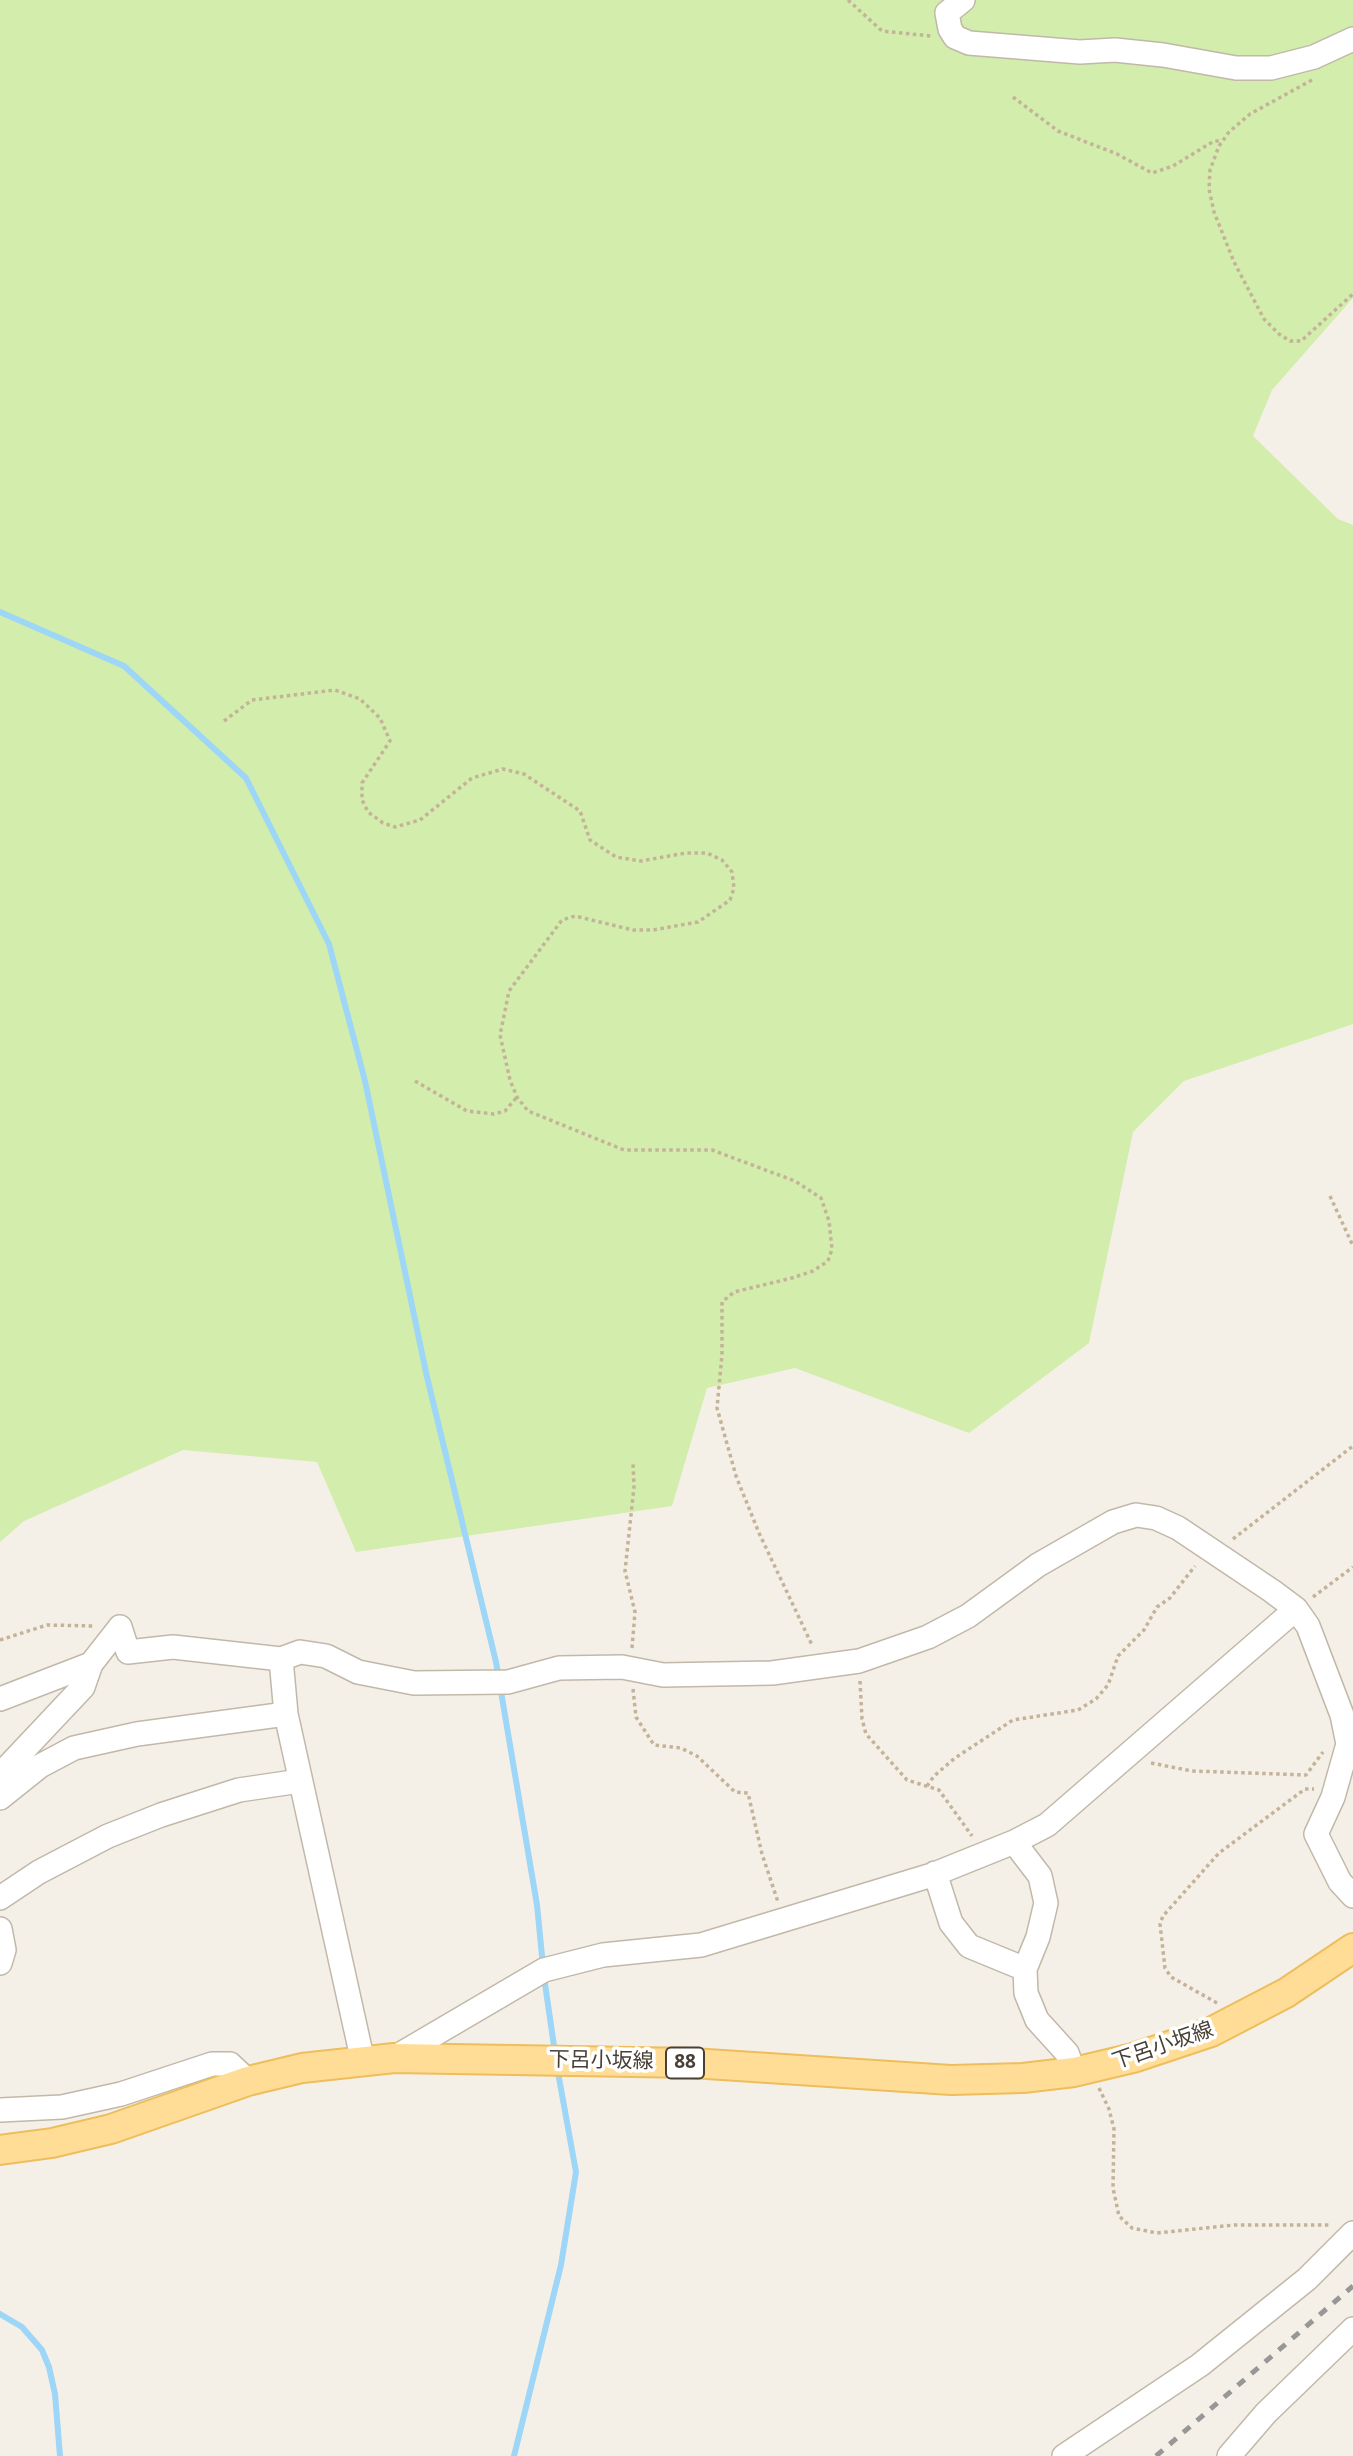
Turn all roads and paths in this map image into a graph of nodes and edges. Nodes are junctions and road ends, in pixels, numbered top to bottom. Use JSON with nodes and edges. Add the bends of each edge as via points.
{"nodes":[{"id":1,"x":848,"y":0,"type":"edge"},
{"id":2,"x":963,"y":0,"type":"edge"},
{"id":3,"x":950,"y":29,"type":"junction"},
{"id":4,"x":1353,"y":39,"type":"edge"},
{"id":5,"x":1314,"y":79,"type":"dead end"},
{"id":6,"x":1013,"y":97,"type":"dead end"},
{"id":7,"x":1222,"y":141,"type":"junction"},
{"id":8,"x":1353,"y":294,"type":"edge"},
{"id":9,"x":224,"y":721,"type":"dead end"},
{"id":10,"x":415,"y":1081,"type":"dead end"},
{"id":11,"x":517,"y":1097,"type":"junction"},
{"id":12,"x":1330,"y":1196,"type":"dead end"},
{"id":13,"x":1353,"y":1246,"type":"edge"},
{"id":14,"x":1353,"y":1446,"type":"edge"},
{"id":15,"x":633,"y":1463,"type":"dead end"},
{"id":16,"x":1213,"y":1553,"type":"junction"},
{"id":17,"x":1353,"y":1567,"type":"edge"},
{"id":18,"x":1296,"y":1609,"type":"junction"},
{"id":19,"x":120,"y":1627,"type":"junction"},
{"id":20,"x":0,"y":1640,"type":"edge"},
{"id":21,"x":281,"y":1659,"type":"junction"},
{"id":22,"x":859,"y":1661,"type":"junction"},
{"id":23,"x":91,"y":1664,"type":"junction"},
{"id":24,"x":822,"y":1666,"type":"junction"},
{"id":25,"x":631,"y":1669,"type":"junction"},
{"id":26,"x":0,"y":1699,"type":"edge"},
{"id":27,"x":286,"y":1714,"type":"junction"},
{"id":28,"x":1344,"y":1723,"type":"junction"},
{"id":29,"x":1125,"y":1758,"type":"junction"},
{"id":30,"x":0,"y":1774,"type":"edge"},
{"id":31,"x":300,"y":1782,"type":"junction"},
{"id":32,"x":928,"y":1786,"type":"junction"},
{"id":33,"x":1333,"y":1797,"type":"junction"},
{"id":34,"x":0,"y":1798,"type":"edge"},
{"id":35,"x":1014,"y":1842,"type":"junction"},
{"id":36,"x":990,"y":1852,"type":"junction"},
{"id":37,"x":935,"y":1873,"type":"junction"},
{"id":38,"x":1353,"y":1896,"type":"edge"},
{"id":39,"x":0,"y":1898,"type":"edge"},
{"id":40,"x":784,"y":1920,"type":"junction"},
{"id":41,"x":0,"y":1929,"type":"edge"},
{"id":42,"x":1353,"y":1948,"type":"edge"},
{"id":43,"x":0,"y":1963,"type":"edge"},
{"id":44,"x":1025,"y":1969,"type":"junction"},
{"id":45,"x":1229,"y":2023,"type":"junction"},
{"id":46,"x":394,"y":2058,"type":"junction"},
{"id":47,"x":363,"y":2062,"type":"junction"},
{"id":48,"x":1085,"y":2070,"type":"junction"},
{"id":49,"x":248,"y":2081,"type":"junction"},
{"id":50,"x":0,"y":2110,"type":"edge"},
{"id":51,"x":0,"y":2150,"type":"edge"},
{"id":52,"x":1352,"y":2233,"type":"edge"},
{"id":53,"x":1353,"y":2329,"type":"edge"},
{"id":54,"x":1064,"y":2456,"type":"edge"},
{"id":55,"x":1229,"y":2456,"type":"edge"}],
"edges":[{"from":1,"to":3,"type":"path","via":[[888,34],[930,36]]},
{"from":2,"to":3,"type":"street","via":[[947,13]]},
{"from":3,"to":4,"type":"street","via":[[969,43],[1080,52],[1115,50],[1236,68],[1271,68],[1314,57]]},
{"from":5,"to":7,"type":"path","via":[[1250,114]]},
{"from":6,"to":7,"type":"path","via":[[1058,131],[1152,173]]},
{"from":7,"to":8,"type":"path","via":[[1210,170],[1213,212],[1264,319],[1290,341],[1301,341]]},
{"from":9,"to":11,"type":"path","via":[[252,700],[335,690],[360,699],[380,718],[390,741],[362,783],[362,800],[383,823],[395,827],[419,820],[472,778],[503,769],[524,774],[580,811],[590,840],[616,857],[641,860],[707,853],[722,860],[732,872],[730,900],[698,922],[643,930],[575,916],[562,920],[509,990],[500,1035]]},
{"from":10,"to":11,"type":"path","via":[[467,1111],[505,1111]]},
{"from":11,"to":24,"type":"path","via":[[528,1111],[624,1150],[712,1150],[795,1181],[821,1198],[830,1222],[828,1261],[792,1278],[734,1292],[722,1302],[717,1408],[736,1476],[759,1533]]},
{"from":12,"to":13,"type":"path"},
{"from":14,"to":16,"type":"path"},
{"from":15,"to":25,"type":"path","via":[[625,1571],[635,1612]]},
{"from":16,"to":18,"type":"street"},
{"from":16,"to":22,"type":"street","via":[[1156,1518],[1113,1521],[1038,1565],[968,1616],[928,1637]]},
{"from":16,"to":32,"type":"path","via":[[1157,1607],[1144,1630],[1118,1656],[1108,1685],[1096,1699],[1078,1710],[1013,1720],[955,1758]]},
{"from":17,"to":18,"type":"path"},
{"from":18,"to":28,"type":"street","via":[[1318,1648]]},
{"from":18,"to":29,"type":"street"},
{"from":19,"to":20,"type":"path","via":[[47,1625]]},
{"from":19,"to":21,"type":"street","via":[[128,1652],[173,1647]]},
{"from":19,"to":23,"type":"street"},
{"from":21,"to":25,"type":"street","via":[[300,1652],[326,1656],[358,1672],[414,1684],[499,1683],[559,1668]]},
{"from":21,"to":27,"type":"street"},
{"from":22,"to":24,"type":"street"},
{"from":22,"to":32,"type":"path","via":[[866,1734],[907,1780]]},
{"from":23,"to":26,"type":"street"},
{"from":23,"to":30,"type":"street","via":[[83,1687]]},
{"from":24,"to":25,"type":"street","via":[[772,1673],[671,1675]]},
{"from":25,"to":40,"type":"path","via":[[636,1717],[654,1745],[681,1748],[697,1756],[735,1792],[748,1793]]},
{"from":27,"to":31,"type":"street"},
{"from":27,"to":34,"type":"street","via":[[137,1734],[74,1748],[40,1766]]},
{"from":28,"to":29,"type":"path","via":[[1306,1775],[1192,1771]]},
{"from":28,"to":33,"type":"street","via":[[1348,1744]]},
{"from":29,"to":35,"type":"street","via":[[1046,1825]]},
{"from":31,"to":39,"type":"street","via":[[239,1790],[161,1815],[39,1872]]},
{"from":31,"to":47,"type":"street"},
{"from":32,"to":36,"type":"path","via":[[939,1790],[967,1833],[983,1841]]},
{"from":33,"to":38,"type":"street","via":[[1316,1834],[1340,1882]]},
{"from":33,"to":45,"type":"path","via":[[1305,1789],[1219,1853],[1163,1916],[1165,1968],[1171,1977],[1213,1998]]},
{"from":35,"to":36,"type":"street"},
{"from":35,"to":44,"type":"street","via":[[1040,1876],[1046,1903]]},
{"from":36,"to":37,"type":"street"},
{"from":37,"to":40,"type":"street"},
{"from":37,"to":44,"type":"street","via":[[951,1923],[961,1937],[987,1955]]},
{"from":40,"to":46,"type":"street","via":[[701,1945],[603,1955],[544,1970]]},
{"from":41,"to":43,"type":"street","via":[[4,1950]]},
{"from":42,"to":45,"type":"main road","name":"下呂小坂線","number":"88","via":[[1286,1993]]},
{"from":44,"to":48,"type":"street","via":[[1029,2004],[1037,2020]]},
{"from":45,"to":48,"type":"main road","name":"下呂小坂線","number":"88","via":[[1177,2044]]},
{"from":46,"to":47,"type":"main road","name":"下呂小坂線","number":"88"},
{"from":46,"to":48,"type":"main road","name":"下呂小坂線","number":"88","via":[[692,2063],[951,2080]]},
{"from":47,"to":49,"type":"main road","name":"下呂小坂線","number":"88","via":[[302,2068]]},
{"from":48,"to":52,"type":"path","via":[[1109,2109],[1114,2129],[1113,2188],[1119,2216],[1132,2228],[1157,2233],[1234,2225],[1330,2225]]},
{"from":49,"to":50,"type":"street","via":[[230,2064],[212,2064],[121,2094],[62,2107]]},
{"from":49,"to":51,"type":"main road","name":"下呂小坂線","number":"88","via":[[111,2129]]},
{"from":52,"to":54,"type":"street","via":[[1307,2279],[1200,2365]]},
{"from":53,"to":55,"type":"street","via":[[1266,2413]]}]}
